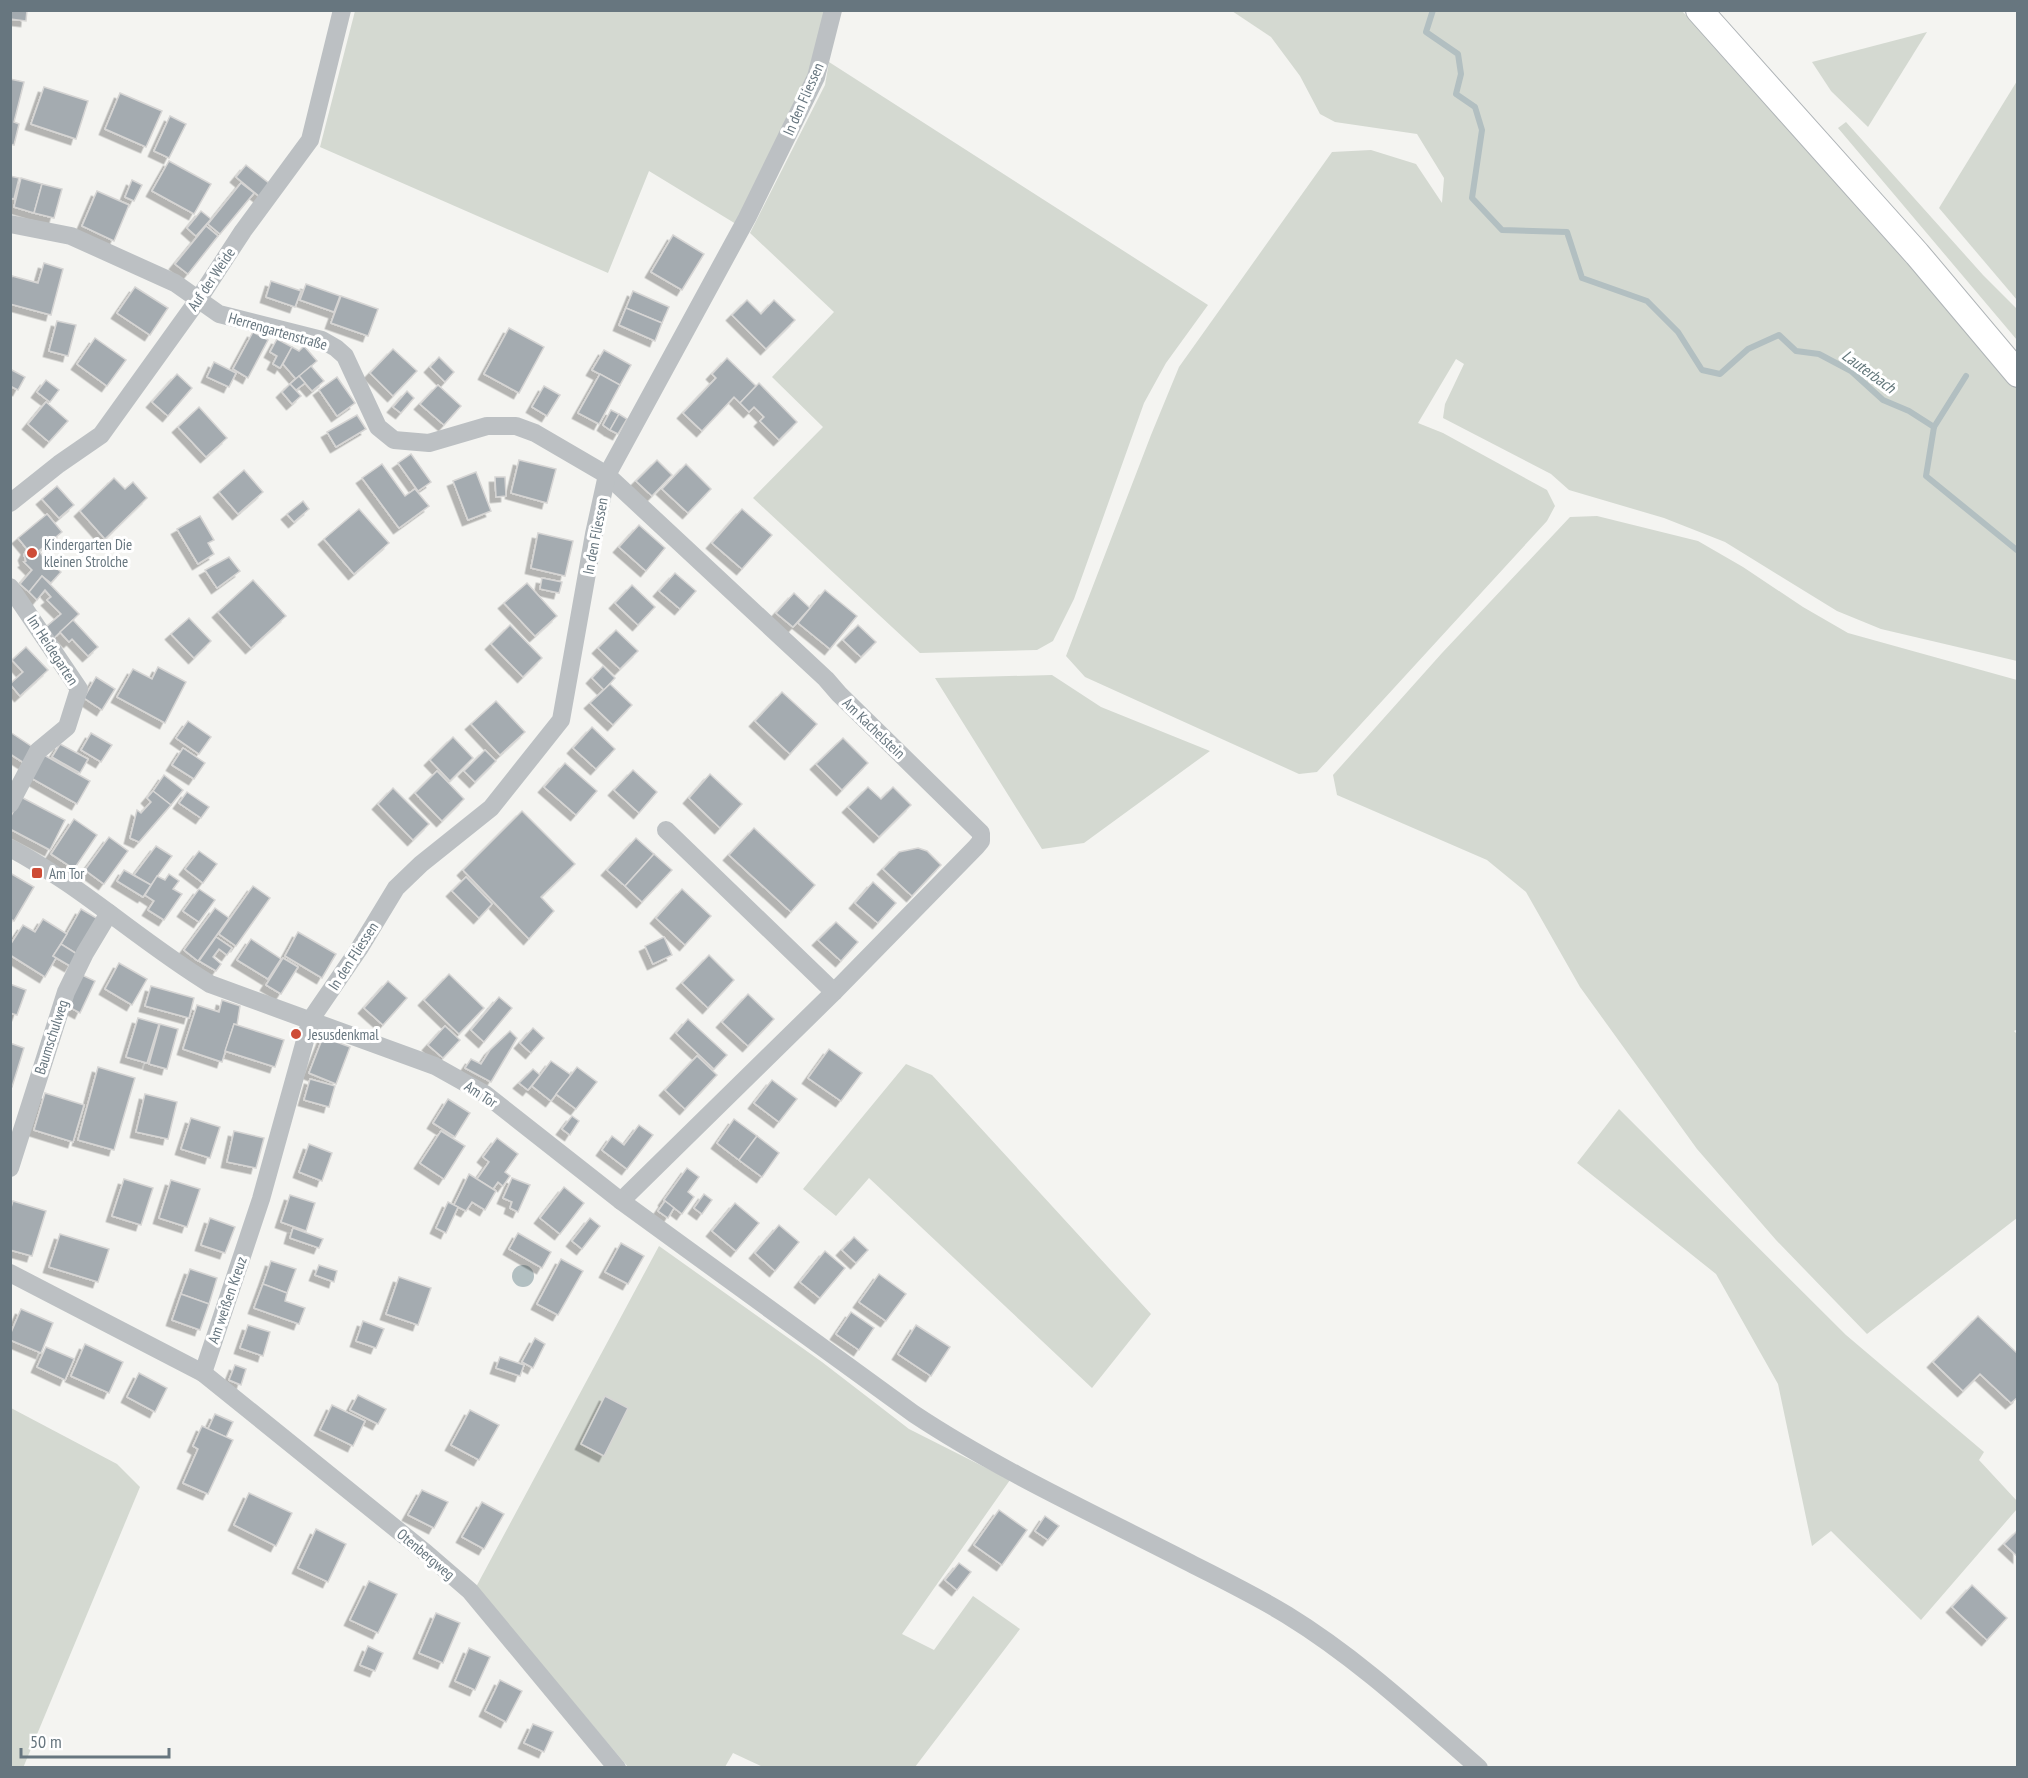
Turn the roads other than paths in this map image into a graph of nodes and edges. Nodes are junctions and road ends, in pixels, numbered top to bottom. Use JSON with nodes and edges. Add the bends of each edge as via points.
{"nodes":[{"id":1,"x":342,"y":10,"type":"edge"},
{"id":2,"x":833,"y":10,"type":"edge"},
{"id":3,"x":1699,"y":10,"type":"edge"},
{"id":4,"x":10,"y":224,"type":"edge"},
{"id":5,"x":198,"y":300,"type":"junction"},
{"id":6,"x":2018,"y":374,"type":"edge"},
{"id":7,"x":607,"y":475,"type":"junction"},
{"id":8,"x":10,"y":503,"type":"edge"},
{"id":9,"x":10,"y":586,"type":"edge"},
{"id":10,"x":10,"y":804,"type":"edge"},
{"id":11,"x":666,"y":830,"type":"dead end"},
{"id":12,"x":10,"y":848,"type":"edge"},
{"id":13,"x":109,"y":913,"type":"junction"},
{"id":14,"x":834,"y":992,"type":"junction"},
{"id":15,"x":311,"y":1020,"type":"junction"},
{"id":16,"x":10,"y":1168,"type":"edge"},
{"id":17,"x":621,"y":1201,"type":"junction"},
{"id":18,"x":10,"y":1273,"type":"edge"},
{"id":19,"x":203,"y":1372,"type":"junction"},
{"id":20,"x":617,"y":1767,"type":"edge"},
{"id":21,"x":1479,"y":1767,"type":"edge"}],
"edges":[{"from":1,"to":5,"type":"street","name":"Auf der Weide","via":[[310,140]]},
{"from":2,"to":7,"type":"street","name":"In den Fliessen","via":[[816,76],[752,208]]},
{"from":3,"to":6,"type":"main road","via":[[1917,254]]},
{"from":4,"to":5,"type":"street","name":"Herrengartenstraße","via":[[71,236],[175,283]]},
{"from":5,"to":7,"type":"street","name":"Herrengartenstraße","via":[[219,314],[322,340],[336,348],[345,356],[378,427],[394,440],[429,443],[488,426],[516,426]]},
{"from":5,"to":8,"type":"street","name":"Auf der Weide","via":[[101,435]]},
{"from":7,"to":14,"type":"street","name":"Am Kachelstein","via":[[826,679],[981,833],[976,847]]},
{"from":7,"to":15,"type":"street","name":"In den Fliessen","via":[[561,720],[490,808],[396,888]]},
{"from":9,"to":10,"type":"street","name":"Im Heidegarten","via":[[79,689],[67,727],[38,751]]},
{"from":11,"to":14,"type":"street"},
{"from":12,"to":13,"type":"street","name":"Am Tor","via":[[63,879]]},
{"from":13,"to":15,"type":"street","name":"Am Tor","via":[[210,984]]},
{"from":13,"to":16,"type":"street","name":"Baumschulweg","via":[[66,992]]},
{"from":14,"to":17,"type":"street","name":"Am Kachelstein"},
{"from":15,"to":17,"type":"street","name":"Am Tor","via":[[435,1066],[485,1094]]},
{"from":15,"to":19,"type":"street","name":"Am weißen Kreuz","via":[[261,1199]]},
{"from":17,"to":21,"type":"street","name":"Am Tor","via":[[944,1434],[1321,1636]]},
{"from":18,"to":19,"type":"street"},
{"from":19,"to":20,"type":"street","name":"Otenbergweg","via":[[471,1591]]}]}
